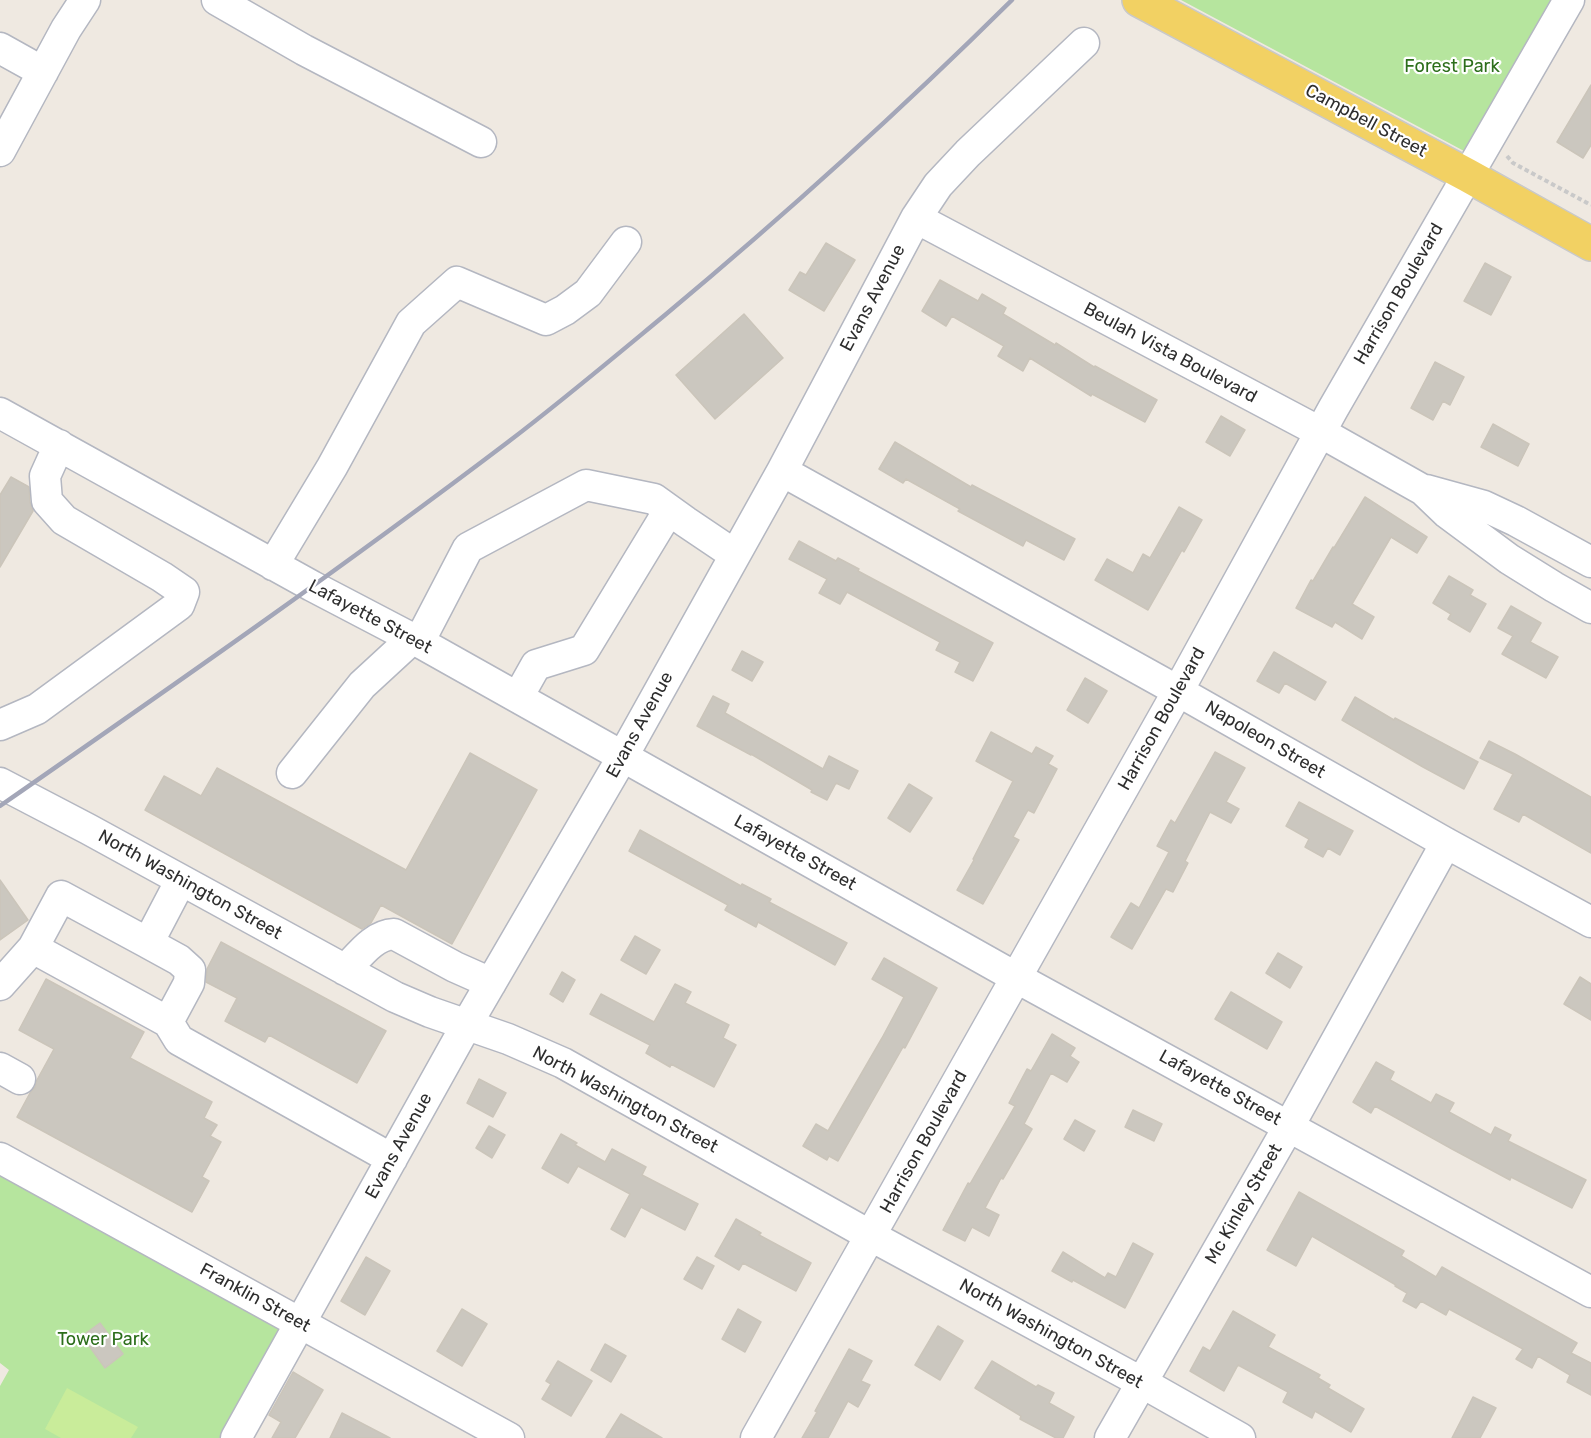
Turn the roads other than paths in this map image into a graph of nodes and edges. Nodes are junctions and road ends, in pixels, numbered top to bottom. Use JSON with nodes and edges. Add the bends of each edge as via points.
{"nodes":[{"id":1,"x":85,"y":0,"type":"edge"},
{"id":2,"x":217,"y":0,"type":"edge"},
{"id":3,"x":1139,"y":0,"type":"edge"},
{"id":4,"x":1569,"y":0,"type":"edge"},
{"id":5,"x":1084,"y":43,"type":"dead end"},
{"id":6,"x":0,"y":48,"type":"edge"},
{"id":7,"x":43,"y":72,"type":"junction"},
{"id":8,"x":481,"y":142,"type":"dead end"},
{"id":9,"x":0,"y":151,"type":"edge"},
{"id":10,"x":1467,"y":175,"type":"junction"},
{"id":11,"x":916,"y":218,"type":"junction"},
{"id":12,"x":626,"y":242,"type":"dead end"},
{"id":13,"x":1591,"y":244,"type":"edge"},
{"id":14,"x":3,"y":422,"type":"edge"},
{"id":15,"x":1320,"y":432,"type":"junction"},
{"id":16,"x":59,"y":445,"type":"junction"},
{"id":17,"x":782,"y":471,"type":"junction"},
{"id":18,"x":1423,"y":490,"type":"junction"},
{"id":19,"x":669,"y":510,"type":"junction"},
{"id":20,"x":735,"y":555,"type":"junction"},
{"id":21,"x":1591,"y":562,"type":"edge"},
{"id":22,"x":273,"y":565,"type":"junction"},
{"id":23,"x":1591,"y":608,"type":"edge"},
{"id":24,"x":416,"y":640,"type":"junction"},
{"id":25,"x":1178,"y":691,"type":"junction"},
{"id":26,"x":518,"y":697,"type":"junction"},
{"id":27,"x":7,"y":716,"type":"edge"},
{"id":28,"x":623,"y":756,"type":"junction"},
{"id":29,"x":292,"y":773,"type":"dead end"},
{"id":30,"x":0,"y":783,"type":"edge"},
{"id":31,"x":1446,"y":843,"type":"junction"},
{"id":32,"x":181,"y":880,"type":"junction"},
{"id":33,"x":1591,"y":922,"type":"edge"},
{"id":34,"x":148,"y":943,"type":"junction"},
{"id":35,"x":33,"y":948,"type":"junction"},
{"id":36,"x":345,"y":970,"type":"junction"},
{"id":37,"x":1017,"y":978,"type":"junction"},
{"id":38,"x":491,"y":983,"type":"junction"},
{"id":39,"x":0,"y":986,"type":"edge"},
{"id":40,"x":168,"y":1022,"type":"junction"},
{"id":41,"x":467,"y":1024,"type":"junction"},
{"id":42,"x":1289,"y":1126,"type":"junction"},
{"id":43,"x":0,"y":1158,"type":"edge"},
{"id":44,"x":392,"y":1159,"type":"junction"},
{"id":45,"x":871,"y":1236,"type":"junction"},
{"id":46,"x":1591,"y":1292,"type":"edge"},
{"id":47,"x":300,"y":1322,"type":"junction"},
{"id":48,"x":1141,"y":1383,"type":"junction"},
{"id":49,"x":236,"y":1438,"type":"edge"},
{"id":50,"x":509,"y":1438,"type":"edge"},
{"id":51,"x":756,"y":1438,"type":"edge"},
{"id":52,"x":1110,"y":1438,"type":"edge"},
{"id":53,"x":1240,"y":1438,"type":"edge"}],
"edges":[{"from":1,"to":7,"type":"street"},
{"from":2,"to":8,"type":"street"},
{"from":3,"to":10,"type":"main road","name":"Campbell Street"},
{"from":4,"to":10,"type":"street","name":"Harrison Boulevard"},
{"from":5,"to":11,"type":"street","name":"Evans Avenue","via":[[968,153],[938,185]]},
{"from":6,"to":7,"type":"street"},
{"from":7,"to":9,"type":"street"},
{"from":10,"to":13,"type":"main road","name":"Campbell Street"},
{"from":10,"to":15,"type":"street","name":"Harrison Boulevard"},
{"from":11,"to":15,"type":"street","name":"Beulah Vista Boulevard"},
{"from":11,"to":17,"type":"street","name":"Evans Avenue"},
{"from":12,"to":22,"type":"street","via":[[588,293],[546,320],[457,282],[411,323]]},
{"from":14,"to":16,"type":"street","name":"Lafayette Street"},
{"from":15,"to":18,"type":"street","name":"Beulah Vista Boulevard"},
{"from":15,"to":25,"type":"street","name":"Harrison Boulevard"},
{"from":16,"to":22,"type":"street","name":"Lafayette Street"},
{"from":16,"to":27,"type":"street","via":[[45,476],[47,501],[64,520],[184,592],[179,605],[37,709]]},
{"from":17,"to":20,"type":"street","name":"Evans Avenue"},
{"from":17,"to":25,"type":"street","name":"Napoleon Street"},
{"from":18,"to":21,"type":"street","name":"Beulah Vista Boulevard","via":[[1484,506]]},
{"from":18,"to":23,"type":"street","name":"Beulah Vista Boulevard","via":[[1509,559]]},
{"from":19,"to":20,"type":"street"},
{"from":19,"to":24,"type":"street","via":[[654,499],[586,485],[576,490],[468,548]]},
{"from":19,"to":26,"type":"street","via":[[584,650],[536,665]]},
{"from":20,"to":28,"type":"street","name":"Evans Avenue"},
{"from":22,"to":24,"type":"street","name":"Lafayette Street"},
{"from":24,"to":26,"type":"street","name":"Lafayette Street"},
{"from":24,"to":29,"type":"street","via":[[362,685]]},
{"from":25,"to":31,"type":"street","name":"Napoleon Street"},
{"from":25,"to":37,"type":"street","name":"Harrison Boulevard"},
{"from":26,"to":28,"type":"street","name":"Lafayette Street"},
{"from":28,"to":37,"type":"street","name":"Lafayette Street"},
{"from":28,"to":38,"type":"street","name":"Evans Avenue"},
{"from":30,"to":32,"type":"street","name":"North Washington Street"},
{"from":31,"to":33,"type":"street","name":"Napoleon Street"},
{"from":31,"to":42,"type":"street","name":"Mc Kinley Street"},
{"from":32,"to":34,"type":"street"},
{"from":32,"to":36,"type":"street","name":"North Washington Street"},
{"from":34,"to":35,"type":"street","via":[[61,896]]},
{"from":34,"to":40,"type":"street","via":[[190,970],[189,983]]},
{"from":35,"to":39,"type":"street"},
{"from":35,"to":40,"type":"street"},
{"from":36,"to":38,"type":"street","via":[[376,940],[394,934]]},
{"from":36,"to":41,"type":"street","name":"North Washington Street","via":[[395,997]]},
{"from":37,"to":42,"type":"street","name":"Lafayette Street"},
{"from":37,"to":45,"type":"street","name":"Harrison Boulevard"},
{"from":38,"to":41,"type":"street","name":"Evans Avenue"},
{"from":40,"to":44,"type":"street","via":[[179,1040]]},
{"from":41,"to":44,"type":"street","name":"Evans Avenue"},
{"from":41,"to":45,"type":"street","name":"North Washington Street","via":[[563,1063]]},
{"from":42,"to":46,"type":"street","name":"Lafayette Street"},
{"from":42,"to":48,"type":"street","name":"Mc Kinley Street"},
{"from":43,"to":47,"type":"street","name":"Franklin Street"},
{"from":44,"to":47,"type":"street","name":"Evans Avenue"},
{"from":45,"to":48,"type":"street","name":"North Washington Street"},
{"from":45,"to":51,"type":"street","name":"Harrison Boulevard"},
{"from":47,"to":49,"type":"street","name":"Evans Avenue"},
{"from":47,"to":50,"type":"street","name":"Franklin Street"},
{"from":48,"to":52,"type":"street","name":"Mc Kinley Street"},
{"from":48,"to":53,"type":"street","name":"North Washington Street"}]}
